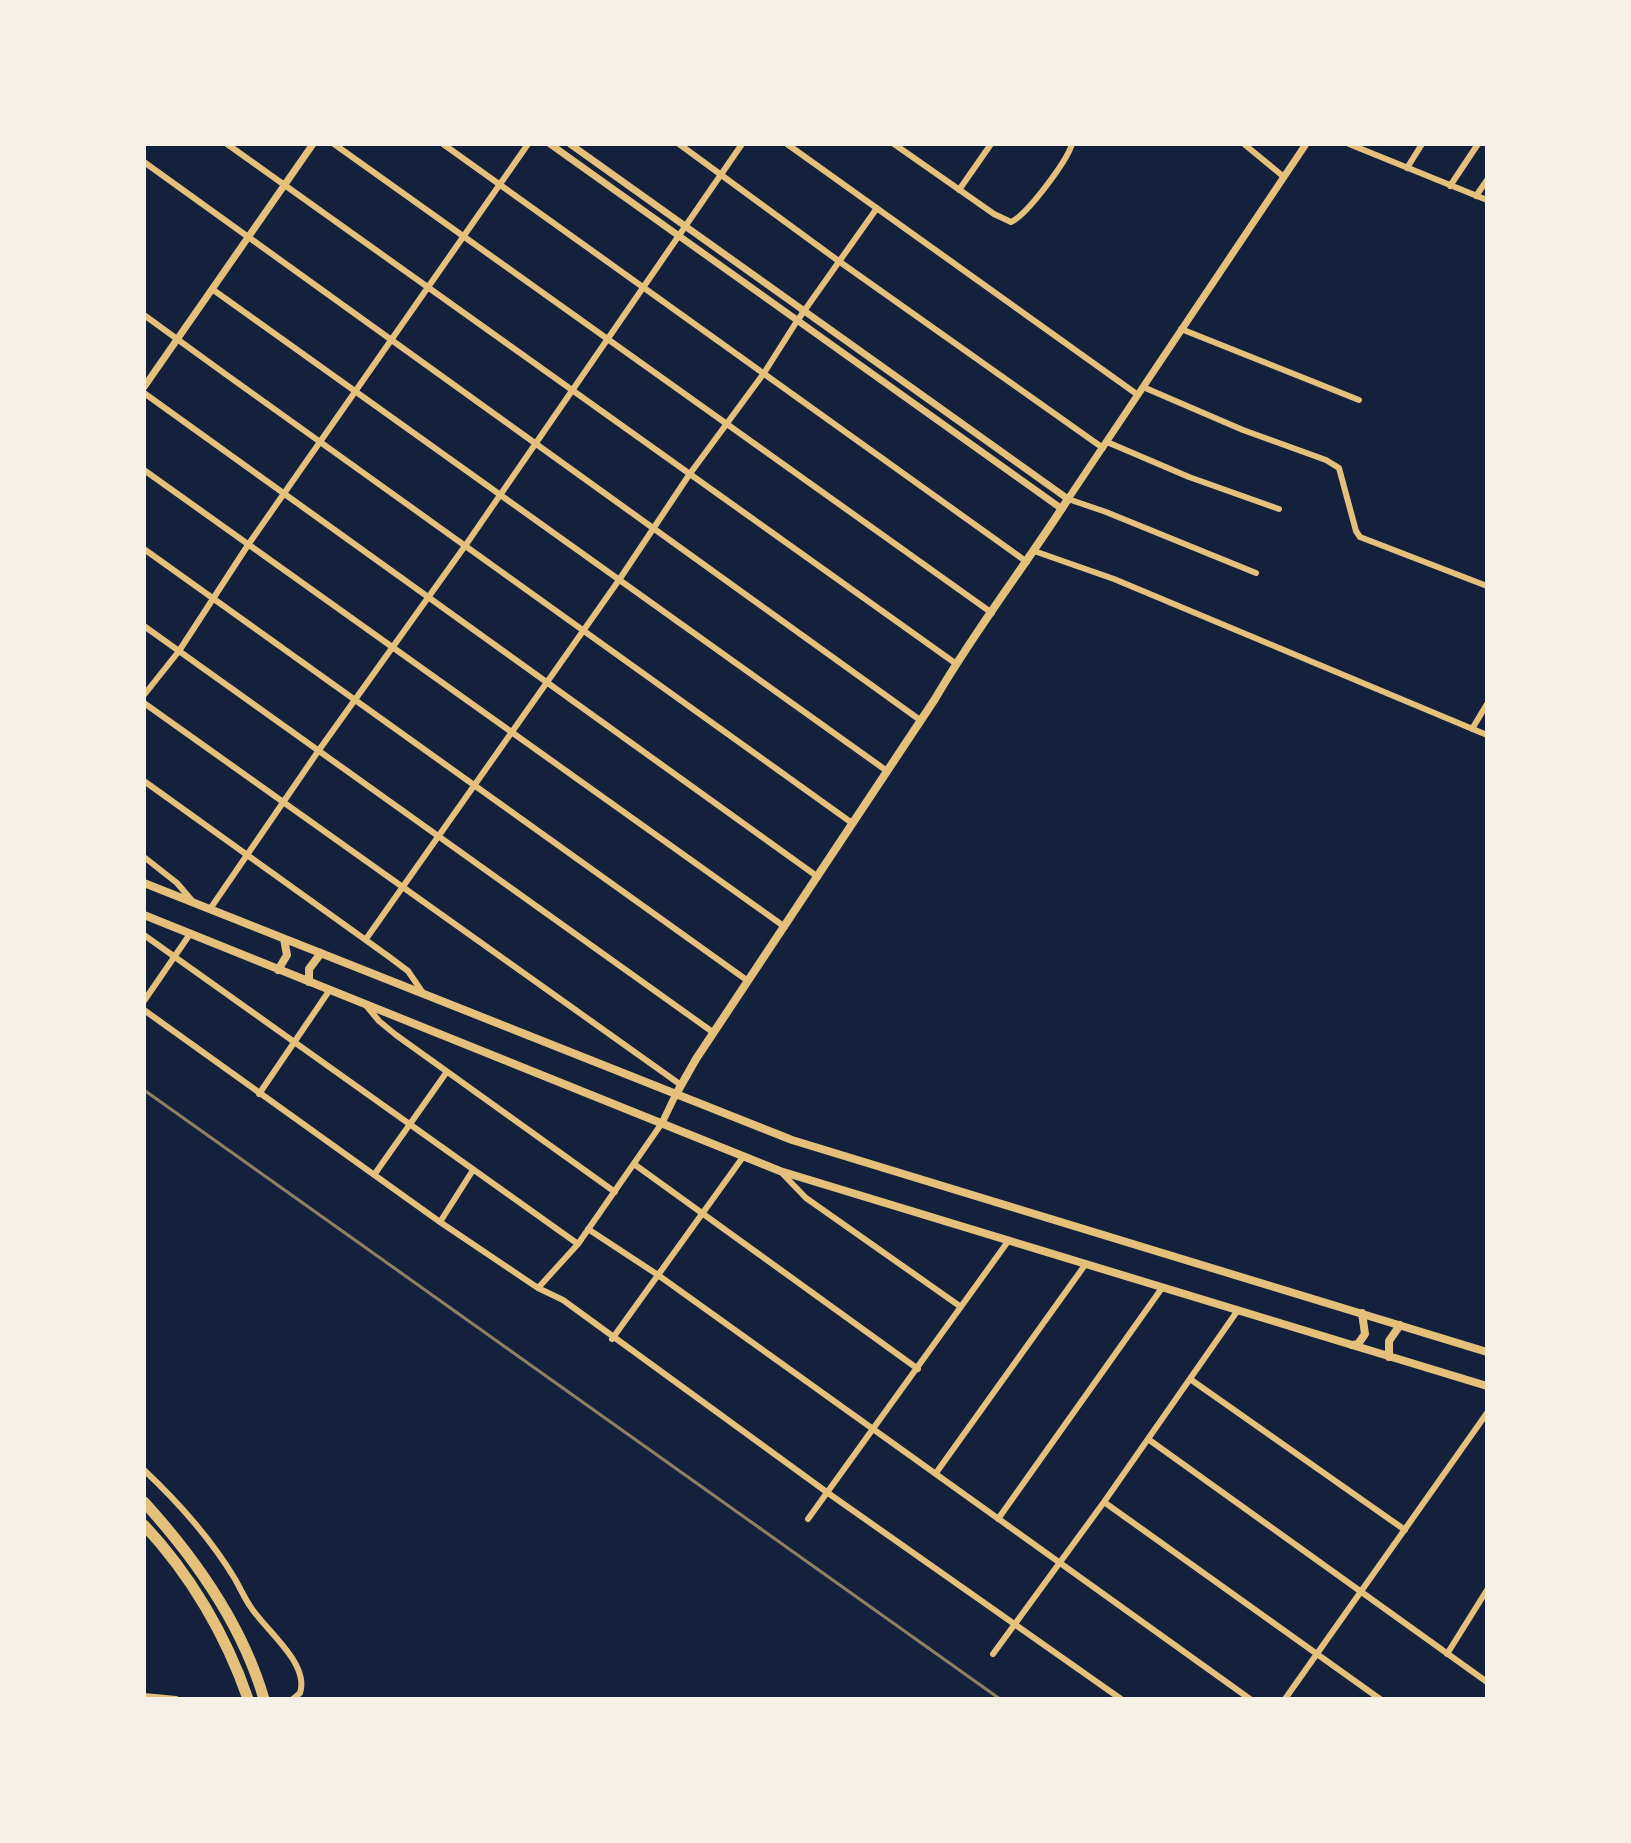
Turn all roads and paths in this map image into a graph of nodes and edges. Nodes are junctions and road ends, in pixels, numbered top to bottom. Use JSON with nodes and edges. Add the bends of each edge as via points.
{"nodes":[{"id":1,"x":227,"y":144,"type":"edge"},
{"id":2,"x":313,"y":144,"type":"edge"},
{"id":3,"x":334,"y":144,"type":"edge"},
{"id":4,"x":443,"y":144,"type":"edge"},
{"id":5,"x":528,"y":144,"type":"edge"},
{"id":6,"x":550,"y":144,"type":"edge"},
{"id":7,"x":570,"y":144,"type":"edge"},
{"id":8,"x":679,"y":144,"type":"edge"},
{"id":9,"x":742,"y":144,"type":"edge"},
{"id":10,"x":787,"y":144,"type":"edge"},
{"id":11,"x":894,"y":144,"type":"edge"},
{"id":12,"x":991,"y":144,"type":"edge"},
{"id":13,"x":1072,"y":144,"type":"edge"},
{"id":14,"x":1244,"y":144,"type":"edge"},
{"id":15,"x":1306,"y":144,"type":"edge"},
{"id":16,"x":1349,"y":144,"type":"edge"},
{"id":17,"x":1422,"y":144,"type":"edge"},
{"id":18,"x":1478,"y":144,"type":"edge"},
{"id":19,"x":905,"y":147,"type":"edge"},
{"id":20,"x":144,"y":162,"type":"edge"},
{"id":21,"x":1407,"y":168,"type":"junction"},
{"id":22,"x":722,"y":174,"type":"junction"},
{"id":23,"x":1284,"y":177,"type":"junction"},
{"id":24,"x":1487,"y":180,"type":"edge"},
{"id":25,"x":284,"y":185,"type":"junction"},
{"id":26,"x":499,"y":185,"type":"junction"},
{"id":27,"x":1450,"y":186,"type":"junction"},
{"id":28,"x":959,"y":190,"type":"junction"},
{"id":29,"x":1476,"y":196,"type":"junction"},
{"id":30,"x":1487,"y":200,"type":"edge"},
{"id":31,"x":877,"y":208,"type":"junction"},
{"id":32,"x":685,"y":227,"type":"junction"},
{"id":33,"x":679,"y":236,"type":"junction"},
{"id":34,"x":248,"y":237,"type":"junction"},
{"id":35,"x":463,"y":237,"type":"junction"},
{"id":36,"x":840,"y":262,"type":"junction"},
{"id":37,"x":428,"y":287,"type":"junction"},
{"id":38,"x":643,"y":287,"type":"junction"},
{"id":39,"x":212,"y":289,"type":"junction"},
{"id":40,"x":804,"y":311,"type":"junction"},
{"id":41,"x":144,"y":315,"type":"edge"},
{"id":42,"x":797,"y":321,"type":"junction"},
{"id":43,"x":1181,"y":329,"type":"junction"},
{"id":44,"x":177,"y":339,"type":"junction"},
{"id":45,"x":607,"y":339,"type":"junction"},
{"id":46,"x":391,"y":340,"type":"junction"},
{"id":47,"x":764,"y":373,"type":"junction"},
{"id":48,"x":144,"y":387,"type":"edge"},
{"id":49,"x":1143,"y":387,"type":"junction"},
{"id":50,"x":571,"y":391,"type":"junction"},
{"id":51,"x":354,"y":392,"type":"junction"},
{"id":52,"x":144,"y":393,"type":"edge"},
{"id":53,"x":1138,"y":395,"type":"junction"},
{"id":54,"x":1359,"y":400,"type":"dead end"},
{"id":55,"x":726,"y":423,"type":"junction"},
{"id":56,"x":319,"y":443,"type":"junction"},
{"id":57,"x":535,"y":443,"type":"junction"},
{"id":58,"x":1105,"y":445,"type":"junction"},
{"id":59,"x":144,"y":470,"type":"edge"},
{"id":60,"x":689,"y":475,"type":"junction"},
{"id":61,"x":499,"y":493,"type":"junction"},
{"id":62,"x":285,"y":495,"type":"junction"},
{"id":63,"x":1068,"y":499,"type":"junction"},
{"id":64,"x":1062,"y":509,"type":"junction"},
{"id":65,"x":1279,"y":509,"type":"dead end"},
{"id":66,"x":653,"y":529,"type":"junction"},
{"id":67,"x":248,"y":545,"type":"junction"},
{"id":68,"x":465,"y":546,"type":"junction"},
{"id":69,"x":144,"y":549,"type":"edge"},
{"id":70,"x":1034,"y":551,"type":"junction"},
{"id":71,"x":1027,"y":562,"type":"junction"},
{"id":72,"x":1256,"y":573,"type":"dead end"},
{"id":73,"x":619,"y":580,"type":"junction"},
{"id":74,"x":1487,"y":586,"type":"edge"},
{"id":75,"x":429,"y":598,"type":"junction"},
{"id":76,"x":214,"y":599,"type":"junction"},
{"id":77,"x":992,"y":613,"type":"junction"},
{"id":78,"x":144,"y":626,"type":"edge"},
{"id":79,"x":584,"y":628,"type":"junction"},
{"id":80,"x":392,"y":649,"type":"junction"},
{"id":81,"x":179,"y":651,"type":"junction"},
{"id":82,"x":955,"y":663,"type":"junction"},
{"id":83,"x":547,"y":681,"type":"junction"},
{"id":84,"x":144,"y":695,"type":"edge"},
{"id":85,"x":356,"y":699,"type":"junction"},
{"id":86,"x":144,"y":703,"type":"edge"},
{"id":87,"x":1487,"y":704,"type":"edge"},
{"id":88,"x":920,"y":720,"type":"junction"},
{"id":89,"x":1472,"y":729,"type":"junction"},
{"id":90,"x":512,"y":732,"type":"junction"},
{"id":91,"x":1487,"y":735,"type":"edge"},
{"id":92,"x":319,"y":750,"type":"junction"},
{"id":93,"x":887,"y":771,"type":"junction"},
{"id":94,"x":144,"y":781,"type":"edge"},
{"id":95,"x":474,"y":786,"type":"junction"},
{"id":96,"x":283,"y":801,"type":"junction"},
{"id":97,"x":852,"y":823,"type":"junction"},
{"id":98,"x":437,"y":837,"type":"junction"},
{"id":99,"x":247,"y":853,"type":"junction"},
{"id":100,"x":144,"y":857,"type":"edge"},
{"id":101,"x":818,"y":877,"type":"junction"},
{"id":102,"x":144,"y":883,"type":"edge"},
{"id":103,"x":402,"y":888,"type":"junction"},
{"id":104,"x":194,"y":903,"type":"junction"},
{"id":105,"x":210,"y":909,"type":"junction"},
{"id":106,"x":144,"y":915,"type":"edge"},
{"id":107,"x":785,"y":927,"type":"junction"},
{"id":108,"x":190,"y":934,"type":"junction"},
{"id":109,"x":144,"y":935,"type":"edge"},
{"id":110,"x":284,"y":939,"type":"junction"},
{"id":111,"x":366,"y":939,"type":"junction"},
{"id":112,"x":321,"y":953,"type":"junction"},
{"id":113,"x":173,"y":958,"type":"junction"},
{"id":114,"x":278,"y":970,"type":"junction"},
{"id":115,"x":748,"y":981,"type":"junction"},
{"id":116,"x":309,"y":982,"type":"junction"},
{"id":117,"x":329,"y":991,"type":"junction"},
{"id":118,"x":424,"y":994,"type":"junction"},
{"id":119,"x":144,"y":1001,"type":"edge"},
{"id":120,"x":365,"y":1004,"type":"junction"},
{"id":121,"x":144,"y":1010,"type":"edge"},
{"id":122,"x":714,"y":1033,"type":"junction"},
{"id":123,"x":293,"y":1041,"type":"junction"},
{"id":124,"x":446,"y":1073,"type":"junction"},
{"id":125,"x":681,"y":1085,"type":"junction"},
{"id":126,"x":259,"y":1094,"type":"junction"},
{"id":127,"x":675,"y":1096,"type":"junction"},
{"id":128,"x":662,"y":1123,"type":"junction"},
{"id":129,"x":410,"y":1124,"type":"junction"},
{"id":130,"x":743,"y":1157,"type":"junction"},
{"id":131,"x":634,"y":1164,"type":"junction"},
{"id":132,"x":473,"y":1170,"type":"junction"},
{"id":133,"x":780,"y":1171,"type":"junction"},
{"id":134,"x":374,"y":1175,"type":"junction"},
{"id":135,"x":615,"y":1192,"type":"junction"},
{"id":136,"x":702,"y":1215,"type":"junction"},
{"id":137,"x":440,"y":1222,"type":"junction"},
{"id":138,"x":588,"y":1229,"type":"junction"},
{"id":139,"x":1009,"y":1240,"type":"junction"},
{"id":140,"x":578,"y":1244,"type":"junction"},
{"id":141,"x":1085,"y":1265,"type":"junction"},
{"id":142,"x":658,"y":1275,"type":"junction"},
{"id":143,"x":538,"y":1288,"type":"junction"},
{"id":144,"x":1162,"y":1288,"type":"junction"},
{"id":145,"x":961,"y":1307,"type":"junction"},
{"id":146,"x":1238,"y":1310,"type":"junction"},
{"id":147,"x":1362,"y":1313,"type":"junction"},
{"id":148,"x":1400,"y":1325,"type":"junction"},
{"id":149,"x":612,"y":1339,"type":"junction"},
{"id":150,"x":1351,"y":1345,"type":"junction"},
{"id":151,"x":1487,"y":1352,"type":"edge"},
{"id":152,"x":1389,"y":1357,"type":"junction"},
{"id":153,"x":918,"y":1369,"type":"junction"},
{"id":154,"x":1190,"y":1379,"type":"junction"},
{"id":155,"x":1487,"y":1386,"type":"edge"},
{"id":156,"x":1487,"y":1413,"type":"edge"},
{"id":157,"x":875,"y":1429,"type":"junction"},
{"id":158,"x":1148,"y":1439,"type":"junction"},
{"id":159,"x":144,"y":1470,"type":"edge"},
{"id":160,"x":936,"y":1473,"type":"junction"},
{"id":161,"x":828,"y":1493,"type":"junction"},
{"id":162,"x":144,"y":1502,"type":"edge"},
{"id":163,"x":1104,"y":1502,"type":"junction"},
{"id":164,"x":808,"y":1519,"type":"dead end"},
{"id":165,"x":998,"y":1519,"type":"junction"},
{"id":166,"x":144,"y":1525,"type":"edge"},
{"id":167,"x":1405,"y":1530,"type":"junction"},
{"id":168,"x":1060,"y":1562,"type":"junction"},
{"id":169,"x":1487,"y":1590,"type":"edge"},
{"id":170,"x":1362,"y":1593,"type":"junction"},
{"id":171,"x":1015,"y":1624,"type":"junction"},
{"id":172,"x":993,"y":1654,"type":"dead end"},
{"id":173,"x":1318,"y":1654,"type":"junction"},
{"id":174,"x":1447,"y":1654,"type":"junction"},
{"id":175,"x":1487,"y":1682,"type":"edge"},
{"id":176,"x":144,"y":1696,"type":"edge"},
{"id":177,"x":296,"y":1698,"type":"edge"},
{"id":178,"x":176,"y":1699,"type":"edge"},
{"id":179,"x":248,"y":1699,"type":"edge"},
{"id":180,"x":264,"y":1699,"type":"edge"},
{"id":181,"x":1121,"y":1699,"type":"edge"},
{"id":182,"x":1250,"y":1699,"type":"edge"},
{"id":183,"x":1285,"y":1699,"type":"edge"},
{"id":184,"x":1380,"y":1699,"type":"edge"}],
"edges":[{"from":1,"to":25,"type":"street"},
{"from":2,"to":25,"type":"street"},
{"from":3,"to":35,"type":"street"},
{"from":4,"to":26,"type":"street"},
{"from":5,"to":26,"type":"street"},
{"from":6,"to":33,"type":"street"},
{"from":7,"to":32,"type":"street"},
{"from":8,"to":22,"type":"street"},
{"from":9,"to":22,"type":"street"},
{"from":10,"to":31,"type":"street"},
{"from":11,"to":19,"type":"street"},
{"from":12,"to":28,"type":"street"},
{"from":13,"to":28,"type":"street","via":[[1016,220],[1001,218]]},
{"from":14,"to":23,"type":"street"},
{"from":15,"to":23,"type":"street"},
{"from":16,"to":21,"type":"street"},
{"from":17,"to":21,"type":"street"},
{"from":18,"to":27,"type":"street"},
{"from":19,"to":28,"type":"street"},
{"from":20,"to":34,"type":"street"},
{"from":21,"to":27,"type":"street"},
{"from":22,"to":32,"type":"street"},
{"from":22,"to":36,"type":"street"},
{"from":23,"to":43,"type":"street"},
{"from":24,"to":29,"type":"street"},
{"from":25,"to":34,"type":"street"},
{"from":25,"to":37,"type":"street"},
{"from":26,"to":35,"type":"street"},
{"from":26,"to":38,"type":"street"},
{"from":27,"to":29,"type":"street"},
{"from":29,"to":30,"type":"street"},
{"from":31,"to":36,"type":"street"},
{"from":31,"to":53,"type":"street"},
{"from":32,"to":33,"type":"street"},
{"from":32,"to":40,"type":"street"},
{"from":33,"to":38,"type":"street"},
{"from":33,"to":42,"type":"street"},
{"from":34,"to":39,"type":"street"},
{"from":34,"to":46,"type":"street"},
{"from":35,"to":37,"type":"street"},
{"from":35,"to":45,"type":"street"},
{"from":36,"to":40,"type":"street"},
{"from":36,"to":58,"type":"street"},
{"from":37,"to":46,"type":"street"},
{"from":37,"to":50,"type":"street"},
{"from":38,"to":45,"type":"street"},
{"from":38,"to":47,"type":"street"},
{"from":39,"to":44,"type":"street"},
{"from":39,"to":51,"type":"street"},
{"from":40,"to":42,"type":"street"},
{"from":40,"to":63,"type":"street"},
{"from":41,"to":44,"type":"street"},
{"from":42,"to":47,"type":"street"},
{"from":42,"to":64,"type":"street"},
{"from":43,"to":49,"type":"street"},
{"from":43,"to":54,"type":"street"},
{"from":44,"to":48,"type":"street"},
{"from":44,"to":56,"type":"street"},
{"from":45,"to":50,"type":"street"},
{"from":45,"to":55,"type":"street"},
{"from":46,"to":51,"type":"street"},
{"from":46,"to":57,"type":"street"},
{"from":47,"to":55,"type":"street"},
{"from":47,"to":71,"type":"street"},
{"from":49,"to":53,"type":"street"},
{"from":49,"to":74,"type":"street","via":[[1326,460],[1343,474],[1360,537]]},
{"from":50,"to":57,"type":"street"},
{"from":50,"to":60,"type":"street"},
{"from":51,"to":56,"type":"street"},
{"from":51,"to":61,"type":"street"},
{"from":52,"to":62,"type":"street"},
{"from":53,"to":58,"type":"street"},
{"from":55,"to":60,"type":"street"},
{"from":55,"to":77,"type":"street"},
{"from":56,"to":62,"type":"street"},
{"from":56,"to":68,"type":"street"},
{"from":57,"to":61,"type":"street"},
{"from":57,"to":66,"type":"street"},
{"from":58,"to":63,"type":"street"},
{"from":58,"to":65,"type":"street"},
{"from":59,"to":67,"type":"street"},
{"from":60,"to":66,"type":"street"},
{"from":60,"to":82,"type":"street"},
{"from":61,"to":68,"type":"street"},
{"from":61,"to":73,"type":"street"},
{"from":62,"to":67,"type":"street"},
{"from":62,"to":75,"type":"street"},
{"from":63,"to":64,"type":"main road"},
{"from":63,"to":72,"type":"street"},
{"from":64,"to":70,"type":"main road"},
{"from":66,"to":73,"type":"street"},
{"from":66,"to":88,"type":"street"},
{"from":67,"to":76,"type":"street"},
{"from":67,"to":80,"type":"street"},
{"from":68,"to":75,"type":"street"},
{"from":68,"to":79,"type":"street"},
{"from":69,"to":76,"type":"street"},
{"from":70,"to":71,"type":"main road"},
{"from":70,"to":89,"type":"street","via":[[1114,579]]},
{"from":71,"to":77,"type":"main road"},
{"from":73,"to":79,"type":"street"},
{"from":73,"to":93,"type":"street"},
{"from":75,"to":80,"type":"street"},
{"from":75,"to":83,"type":"street"},
{"from":76,"to":81,"type":"street"},
{"from":76,"to":85,"type":"street"},
{"from":77,"to":82,"type":"main road"},
{"from":78,"to":81,"type":"street"},
{"from":79,"to":83,"type":"street"},
{"from":79,"to":97,"type":"street"},
{"from":80,"to":85,"type":"street"},
{"from":80,"to":90,"type":"street"},
{"from":81,"to":84,"type":"street"},
{"from":81,"to":92,"type":"street"},
{"from":82,"to":88,"type":"main road"},
{"from":83,"to":90,"type":"street"},
{"from":83,"to":101,"type":"street"},
{"from":85,"to":92,"type":"street"},
{"from":85,"to":95,"type":"street"},
{"from":86,"to":96,"type":"street"},
{"from":87,"to":89,"type":"street"},
{"from":88,"to":93,"type":"main road"},
{"from":89,"to":91,"type":"street"},
{"from":90,"to":95,"type":"street"},
{"from":90,"to":107,"type":"street"},
{"from":92,"to":96,"type":"street"},
{"from":92,"to":98,"type":"street"},
{"from":93,"to":97,"type":"main road"},
{"from":94,"to":99,"type":"street"},
{"from":95,"to":98,"type":"street"},
{"from":95,"to":115,"type":"street"},
{"from":96,"to":99,"type":"street"},
{"from":96,"to":103,"type":"street"},
{"from":97,"to":101,"type":"main road"},
{"from":98,"to":103,"type":"street"},
{"from":98,"to":122,"type":"street"},
{"from":99,"to":105,"type":"street"},
{"from":99,"to":111,"type":"street"},
{"from":100,"to":104,"type":"street"},
{"from":101,"to":107,"type":"main road"},
{"from":102,"to":104,"type":"main road"},
{"from":103,"to":111,"type":"street"},
{"from":103,"to":125,"type":"street"},
{"from":104,"to":105,"type":"main road"},
{"from":105,"to":110,"type":"main road"},
{"from":106,"to":108,"type":"main road"},
{"from":107,"to":115,"type":"main road"},
{"from":108,"to":113,"type":"street"},
{"from":108,"to":114,"type":"main road"},
{"from":109,"to":113,"type":"street"},
{"from":110,"to":112,"type":"main road"},
{"from":110,"to":114,"type":"main road","via":[[287,955]]},
{"from":111,"to":118,"type":"street","via":[[408,971]]},
{"from":112,"to":116,"type":"main road","via":[[309,969]]},
{"from":112,"to":118,"type":"main road"},
{"from":113,"to":119,"type":"street"},
{"from":113,"to":123,"type":"street"},
{"from":114,"to":116,"type":"main road"},
{"from":115,"to":122,"type":"main road"},
{"from":116,"to":117,"type":"main road"},
{"from":117,"to":120,"type":"main road"},
{"from":117,"to":123,"type":"street"},
{"from":118,"to":127,"type":"main road"},
{"from":120,"to":124,"type":"street"},
{"from":120,"to":128,"type":"main road"},
{"from":121,"to":126,"type":"street"},
{"from":122,"to":125,"type":"main road"},
{"from":123,"to":126,"type":"street"},
{"from":123,"to":129,"type":"street"},
{"from":124,"to":129,"type":"street"},
{"from":124,"to":135,"type":"street"},
{"from":125,"to":127,"type":"main road"},
{"from":126,"to":134,"type":"street"},
{"from":127,"to":128,"type":"street"},
{"from":127,"to":147,"type":"main road","via":[[792,1140]]},
{"from":128,"to":130,"type":"main road"},
{"from":128,"to":131,"type":"street"},
{"from":129,"to":132,"type":"street"},
{"from":129,"to":134,"type":"street"},
{"from":130,"to":133,"type":"main road"},
{"from":130,"to":136,"type":"street"},
{"from":131,"to":135,"type":"street"},
{"from":131,"to":136,"type":"street"},
{"from":132,"to":137,"type":"street"},
{"from":132,"to":140,"type":"street"},
{"from":133,"to":139,"type":"main road"},
{"from":133,"to":145,"type":"street","via":[[814,1205]]},
{"from":134,"to":137,"type":"street"},
{"from":135,"to":138,"type":"street"},
{"from":136,"to":142,"type":"street"},
{"from":136,"to":153,"type":"street"},
{"from":137,"to":143,"type":"street"},
{"from":138,"to":140,"type":"street"},
{"from":138,"to":142,"type":"street"},
{"from":139,"to":141,"type":"main road"},
{"from":139,"to":145,"type":"street"},
{"from":140,"to":143,"type":"street"},
{"from":141,"to":144,"type":"main road"},
{"from":141,"to":160,"type":"street"},
{"from":142,"to":149,"type":"street"},
{"from":142,"to":157,"type":"street"},
{"from":143,"to":149,"type":"street","via":[[563,1300]]},
{"from":144,"to":146,"type":"main road"},
{"from":144,"to":165,"type":"street"},
{"from":145,"to":153,"type":"street"},
{"from":146,"to":150,"type":"main road"},
{"from":146,"to":154,"type":"street"},
{"from":147,"to":148,"type":"main road"},
{"from":147,"to":150,"type":"main road","via":[[1365,1334]]},
{"from":148,"to":151,"type":"main road"},
{"from":148,"to":152,"type":"main road","via":[[1389,1341]]},
{"from":149,"to":161,"type":"street"},
{"from":150,"to":152,"type":"main road"},
{"from":152,"to":155,"type":"main road"},
{"from":153,"to":157,"type":"street"},
{"from":154,"to":158,"type":"street"},
{"from":154,"to":167,"type":"street"},
{"from":156,"to":167,"type":"street"},
{"from":157,"to":160,"type":"street"},
{"from":157,"to":161,"type":"street"},
{"from":158,"to":163,"type":"street"},
{"from":158,"to":170,"type":"street"},
{"from":159,"to":177,"type":"street","via":[[206,1538],[250,1607],[293,1660],[302,1681]]},
{"from":160,"to":165,"type":"street"},
{"from":161,"to":164,"type":"street"},
{"from":161,"to":171,"type":"street"},
{"from":162,"to":180,"type":"highway","via":[[212,1589]]},
{"from":163,"to":168,"type":"street"},
{"from":163,"to":173,"type":"street"},
{"from":165,"to":168,"type":"street"},
{"from":166,"to":179,"type":"highway","via":[[208,1611]]},
{"from":167,"to":170,"type":"street"},
{"from":168,"to":171,"type":"street"},
{"from":168,"to":182,"type":"street"},
{"from":169,"to":174,"type":"street"},
{"from":170,"to":173,"type":"street"},
{"from":170,"to":174,"type":"street"},
{"from":171,"to":172,"type":"street"},
{"from":171,"to":181,"type":"street"},
{"from":173,"to":183,"type":"street"},
{"from":173,"to":184,"type":"street"},
{"from":174,"to":175,"type":"street"},
{"from":176,"to":178,"type":"street"}]}
